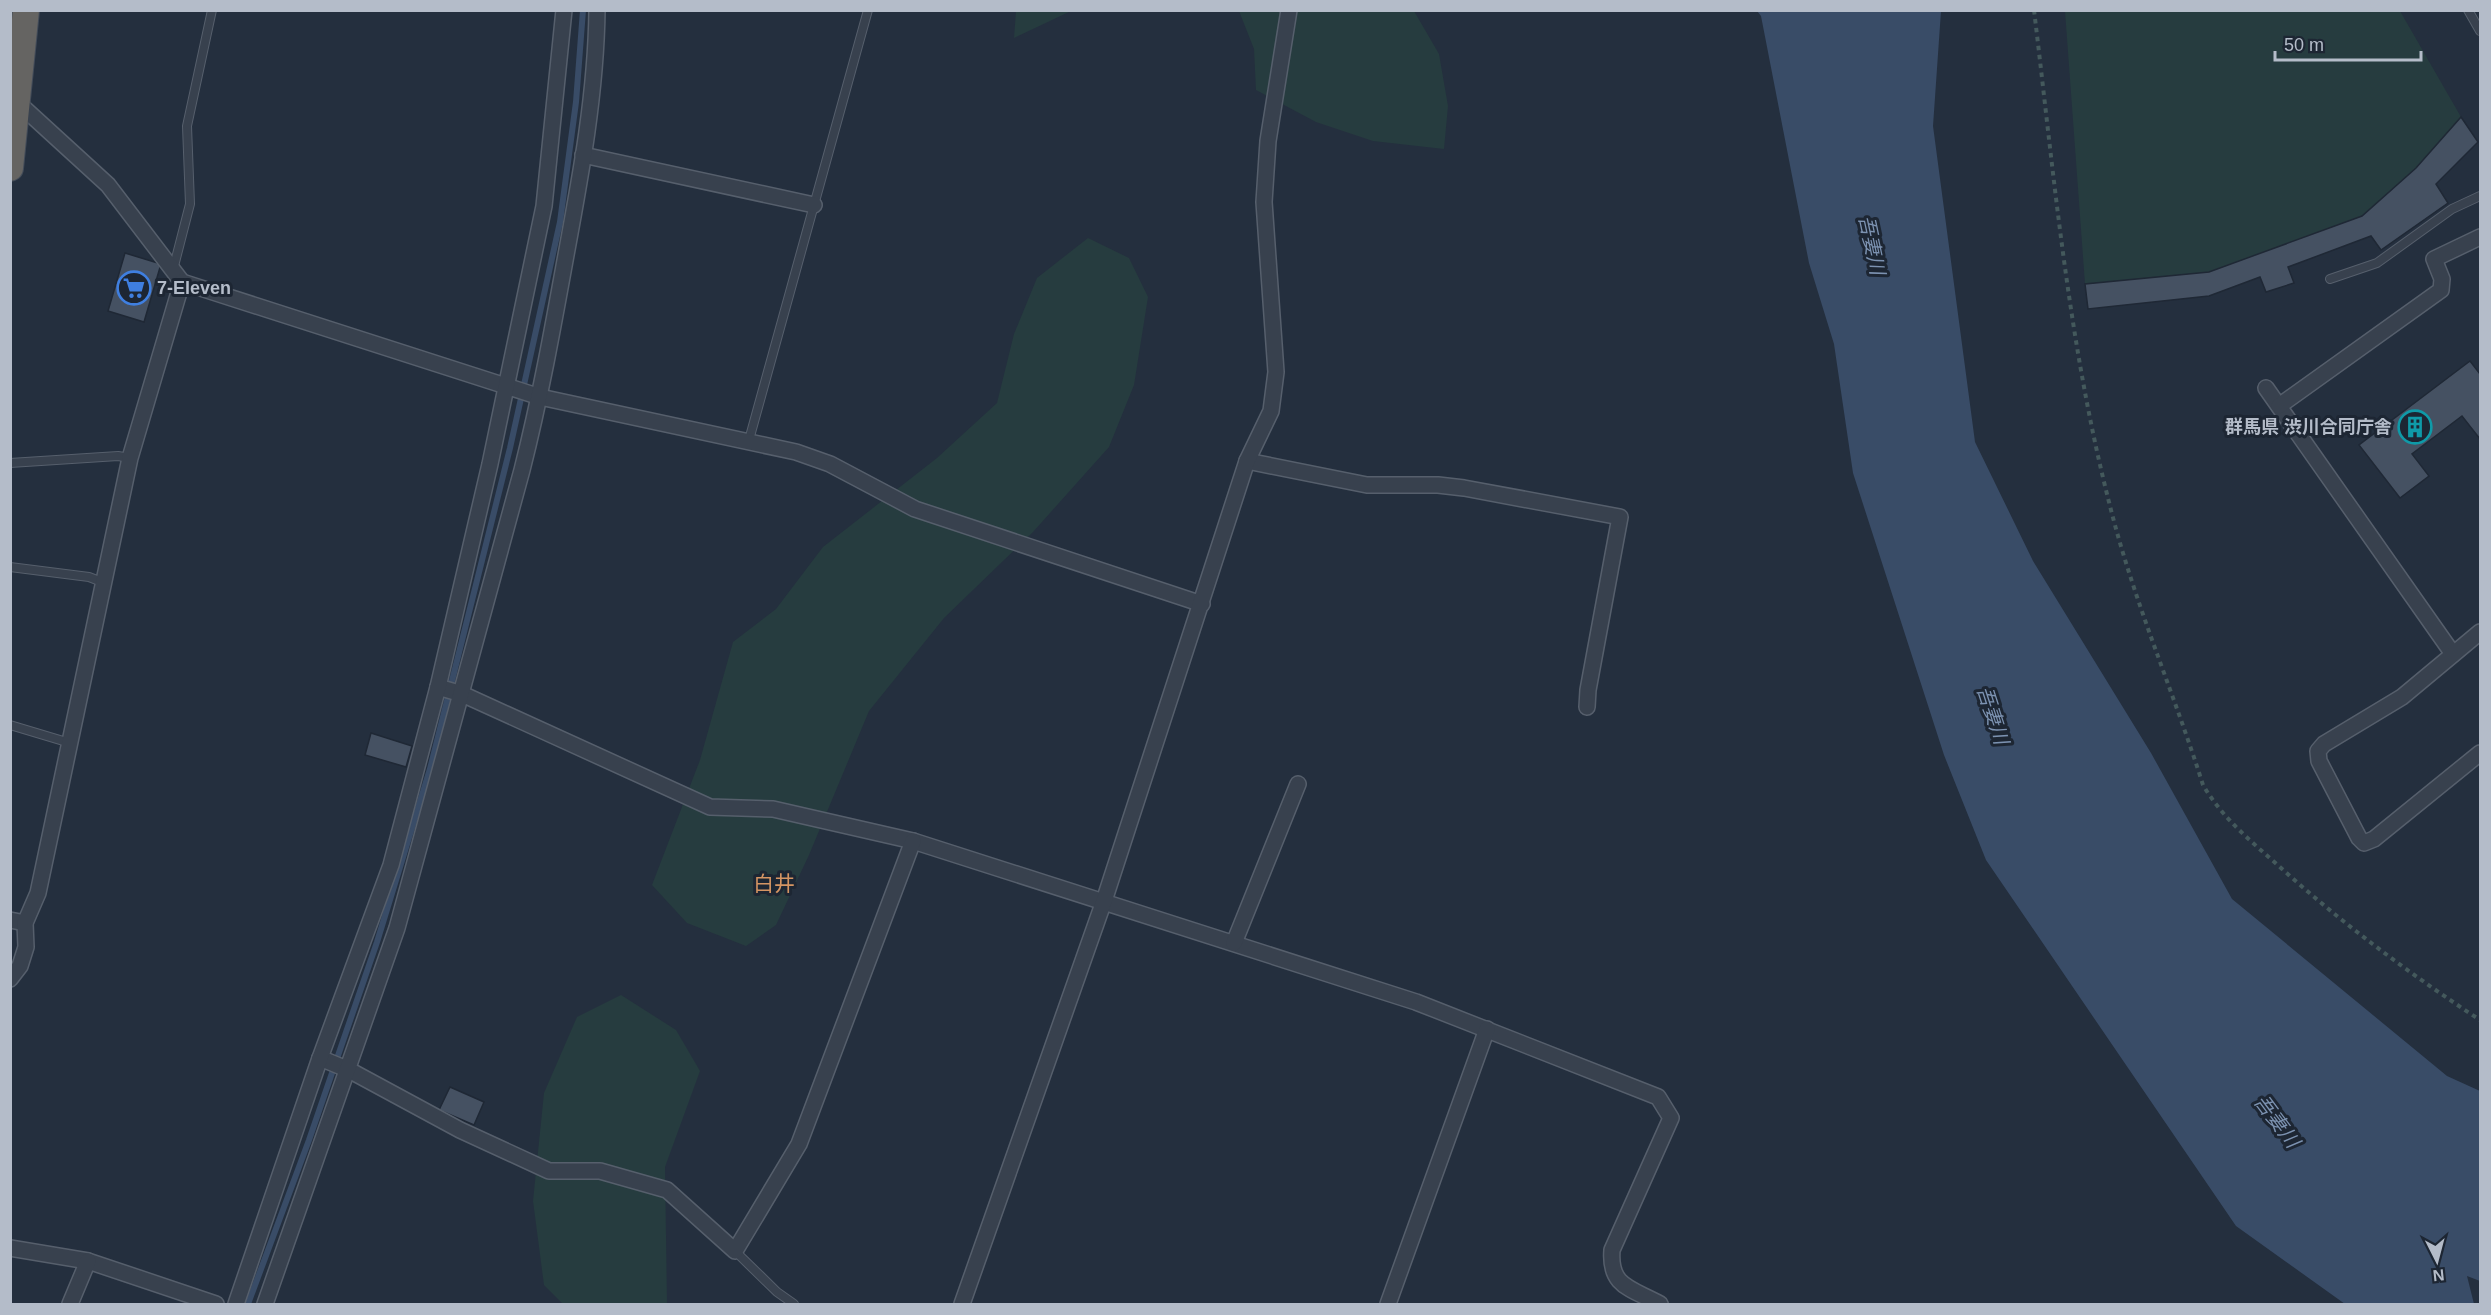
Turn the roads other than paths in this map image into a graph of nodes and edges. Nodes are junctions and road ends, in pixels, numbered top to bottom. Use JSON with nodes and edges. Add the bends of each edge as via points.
{"nodes":[{"id":1,"x":26,"y":10,"type":"edge"},
{"id":2,"x":212,"y":10,"type":"edge"},
{"id":3,"x":564,"y":10,"type":"edge"},
{"id":4,"x":597,"y":10,"type":"edge"},
{"id":5,"x":868,"y":10,"type":"edge"},
{"id":6,"x":1289,"y":10,"type":"edge"},
{"id":7,"x":2468,"y":10,"type":"edge"},
{"id":8,"x":2481,"y":31,"type":"edge"},
{"id":9,"x":14,"y":99,"type":"edge"},
{"id":10,"x":583,"y":155,"type":"junction"},
{"id":11,"x":10,"y":168,"type":"edge"},
{"id":12,"x":2481,"y":196,"type":"edge"},
{"id":13,"x":814,"y":206,"type":"junction"},
{"id":14,"x":2481,"y":237,"type":"edge"},
{"id":15,"x":178,"y":276,"type":"junction"},
{"id":16,"x":2330,"y":279,"type":"dead end"},
{"id":17,"x":511,"y":386,"type":"junction"},
{"id":18,"x":2266,"y":388,"type":"dead end"},
{"id":19,"x":535,"y":395,"type":"junction"},
{"id":20,"x":2279,"y":406,"type":"junction"},
{"id":21,"x":749,"y":440,"type":"junction"},
{"id":22,"x":130,"y":458,"type":"junction"},
{"id":23,"x":1247,"y":461,"type":"junction"},
{"id":24,"x":10,"y":463,"type":"edge"},
{"id":25,"x":10,"y":567,"type":"edge"},
{"id":26,"x":102,"y":582,"type":"junction"},
{"id":27,"x":1202,"y":604,"type":"junction"},
{"id":28,"x":2481,"y":632,"type":"edge"},
{"id":29,"x":2453,"y":654,"type":"junction"},
{"id":30,"x":440,"y":688,"type":"junction"},
{"id":31,"x":459,"y":693,"type":"junction"},
{"id":32,"x":1587,"y":707,"type":"dead end"},
{"id":33,"x":10,"y":725,"type":"edge"},
{"id":34,"x":72,"y":744,"type":"junction"},
{"id":35,"x":2481,"y":753,"type":"edge"},
{"id":36,"x":1298,"y":784,"type":"dead end"},
{"id":37,"x":913,"y":841,"type":"junction"},
{"id":38,"x":1104,"y":901,"type":"junction"},
{"id":39,"x":18,"y":921,"type":"edge"},
{"id":40,"x":1234,"y":943,"type":"junction"},
{"id":41,"x":10,"y":979,"type":"edge"},
{"id":42,"x":1487,"y":1029,"type":"junction"},
{"id":43,"x":324,"y":1059,"type":"junction"},
{"id":44,"x":345,"y":1068,"type":"junction"},
{"id":45,"x":10,"y":1248,"type":"edge"},
{"id":46,"x":735,"y":1251,"type":"junction"},
{"id":47,"x":88,"y":1261,"type":"junction"},
{"id":48,"x":70,"y":1305,"type":"edge"},
{"id":49,"x":216,"y":1305,"type":"edge"},
{"id":50,"x":236,"y":1305,"type":"edge"},
{"id":51,"x":265,"y":1305,"type":"edge"},
{"id":52,"x":794,"y":1305,"type":"edge"},
{"id":53,"x":962,"y":1305,"type":"edge"},
{"id":54,"x":1388,"y":1305,"type":"edge"},
{"id":55,"x":1660,"y":1305,"type":"edge"}],
"edges":[{"from":1,"to":9,"type":"highway"},
{"from":2,"to":15,"type":"lane","via":[[187,126],[190,204]]},
{"from":3,"to":17,"type":"street","via":[[544,206]]},
{"from":4,"to":10,"type":"street","via":[[597,56]]},
{"from":5,"to":13,"type":"lane"},
{"from":6,"to":23,"type":"street","via":[[1268,141],[1264,202],[1276,372],[1271,411]]},
{"from":7,"to":8,"type":"lane"},
{"from":9,"to":11,"type":"highway"},
{"from":9,"to":15,"type":"street","via":[[108,185]]},
{"from":10,"to":13,"type":"street"},
{"from":10,"to":19,"type":"street"},
{"from":12,"to":16,"type":"lane","via":[[2452,209],[2378,263]]},
{"from":13,"to":21,"type":"lane"},
{"from":14,"to":20,"type":"street","via":[[2434,259],[2442,279],[2441,290]]},
{"from":15,"to":17,"type":"street"},
{"from":15,"to":22,"type":"street"},
{"from":17,"to":19,"type":"street"},
{"from":17,"to":30,"type":"street"},
{"from":18,"to":20,"type":"street"},
{"from":19,"to":21,"type":"street"},
{"from":19,"to":31,"type":"street"},
{"from":20,"to":29,"type":"street"},
{"from":21,"to":27,"type":"street","via":[[830,464],[915,509]]},
{"from":22,"to":24,"type":"lane"},
{"from":22,"to":26,"type":"street"},
{"from":23,"to":27,"type":"street"},
{"from":23,"to":32,"type":"street","via":[[1367,485],[1464,488],[1620,517]]},
{"from":25,"to":26,"type":"lane"},
{"from":26,"to":34,"type":"street"},
{"from":27,"to":38,"type":"street"},
{"from":28,"to":29,"type":"street"},
{"from":29,"to":35,"type":"street","via":[[2402,697],[2324,744],[2318,751],[2319,761],[2364,843]]},
{"from":30,"to":31,"type":"street"},
{"from":30,"to":43,"type":"street","via":[[391,865]]},
{"from":31,"to":37,"type":"street","via":[[710,807],[773,809]]},
{"from":31,"to":44,"type":"street","via":[[397,928]]},
{"from":33,"to":34,"type":"lane"},
{"from":34,"to":39,"type":"street","via":[[38,893]]},
{"from":36,"to":40,"type":"street"},
{"from":37,"to":38,"type":"street"},
{"from":37,"to":46,"type":"street","via":[[799,1144]]},
{"from":38,"to":40,"type":"street"},
{"from":38,"to":53,"type":"street"},
{"from":39,"to":41,"type":"street","via":[[26,947],[20,966]]},
{"from":40,"to":42,"type":"street"},
{"from":42,"to":54,"type":"street"},
{"from":42,"to":55,"type":"street","via":[[1658,1097],[1671,1118],[1612,1250],[1611,1266],[1616,1279]]},
{"from":43,"to":44,"type":"street"},
{"from":43,"to":50,"type":"street"},
{"from":44,"to":46,"type":"street","via":[[460,1130],[549,1171],[600,1171],[667,1190]]},
{"from":44,"to":51,"type":"street"},
{"from":45,"to":47,"type":"street"},
{"from":46,"to":52,"type":"lane"},
{"from":47,"to":48,"type":"street"},
{"from":47,"to":49,"type":"street"}]}
